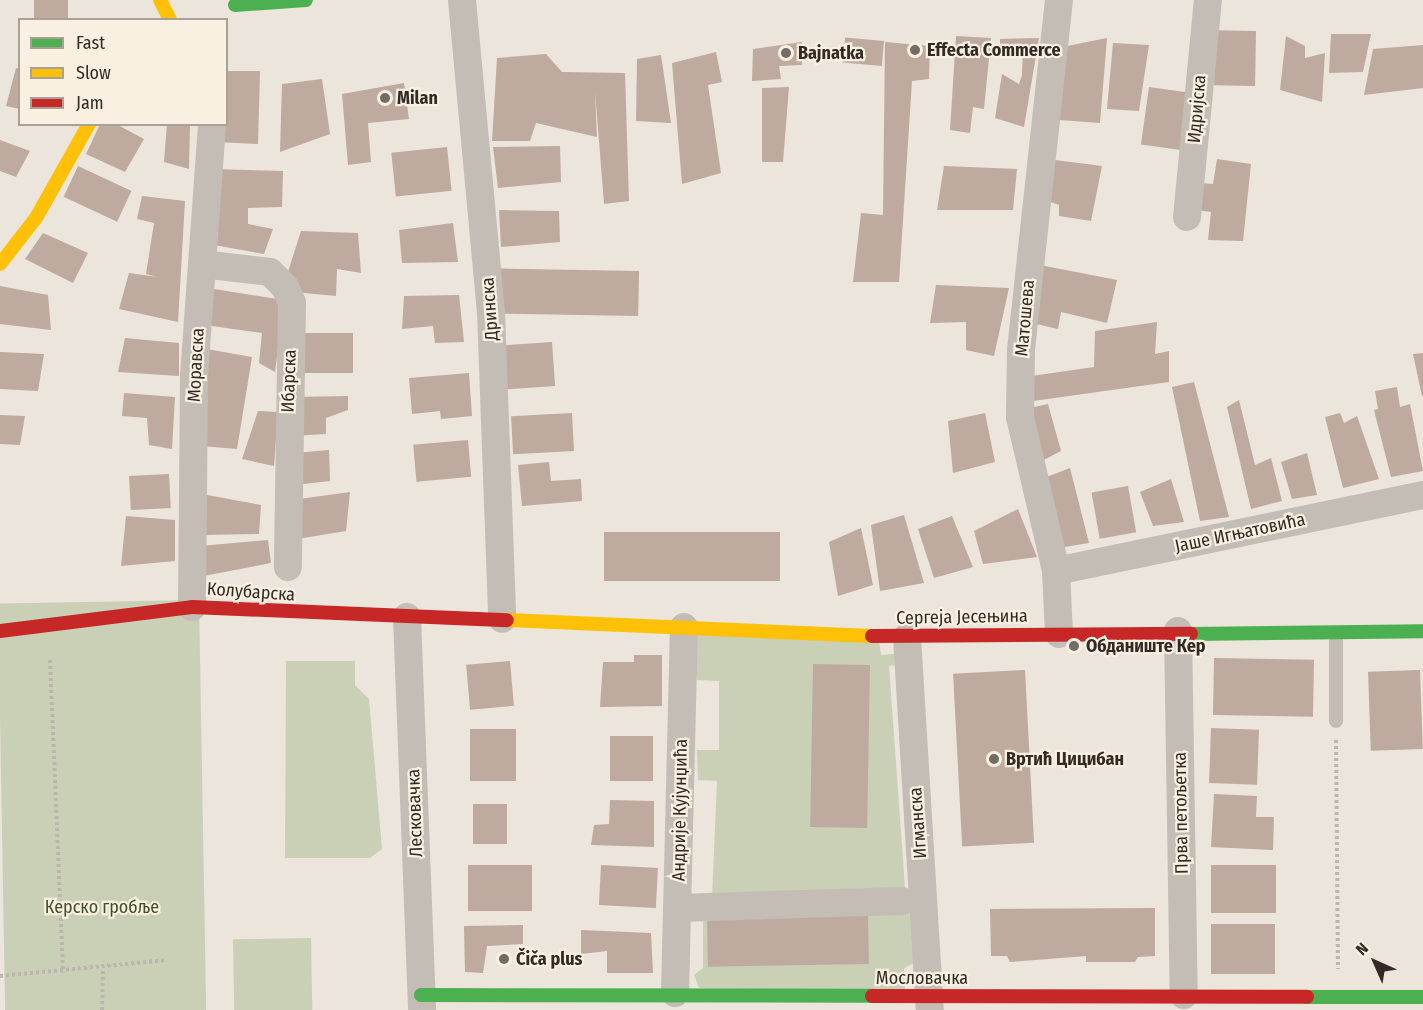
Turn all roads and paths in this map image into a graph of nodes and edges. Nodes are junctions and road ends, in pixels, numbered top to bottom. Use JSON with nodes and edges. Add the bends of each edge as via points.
{"nodes":[{"id":1,"x":306,"y":0,"type":"edge"},
{"id":2,"x":462,"y":0,"type":"edge"},
{"id":3,"x":1059,"y":0,"type":"edge"},
{"id":4,"x":1208,"y":0,"type":"edge"},
{"id":5,"x":160,"y":1,"type":"edge"},
{"id":6,"x":236,"y":3,"type":"edge"},
{"id":7,"x":150,"y":18,"type":"edge"},
{"id":8,"x":169,"y":18,"type":"edge"},
{"id":9,"x":227,"y":18,"type":"edge"},
{"id":10,"x":88,"y":126,"type":"edge"},
{"id":11,"x":212,"y":126,"type":"edge"},
{"id":12,"x":1187,"y":217,"type":"dead end"},
{"id":13,"x":0,"y":264,"type":"edge"},
{"id":14,"x":201,"y":264,"type":"junction"},
{"id":15,"x":1423,"y":495,"type":"edge"},
{"id":16,"x":288,"y":567,"type":"dead end"},
{"id":17,"x":1056,"y":571,"type":"junction"},
{"id":18,"x":192,"y":607,"type":"junction"},
{"id":19,"x":407,"y":617,"type":"junction"},
{"id":20,"x":502,"y":619,"type":"junction"},
{"id":21,"x":684,"y":627,"type":"junction"},
{"id":22,"x":0,"y":631,"type":"edge"},
{"id":23,"x":1178,"y":631,"type":"junction"},
{"id":24,"x":1423,"y":631,"type":"edge"},
{"id":25,"x":1336,"y":633,"type":"junction"},
{"id":26,"x":1059,"y":634,"type":"junction"},
{"id":27,"x":907,"y":637,"type":"junction"},
{"id":28,"x":50,"y":660,"type":"dead end"},
{"id":29,"x":1336,"y":721,"type":"joint"},
{"id":30,"x":902,"y":901,"type":"dead end"},
{"id":31,"x":677,"y":908,"type":"junction"},
{"id":32,"x":167,"y":960,"type":"dead end"},
{"id":33,"x":103,"y":969,"type":"junction"},
{"id":34,"x":63,"y":973,"type":"junction"},
{"id":35,"x":0,"y":976,"type":"edge"},
{"id":36,"x":675,"y":993,"type":"junction"},
{"id":37,"x":1184,"y":994,"type":"junction"},
{"id":38,"x":1338,"y":997,"type":"junction"},
{"id":39,"x":1423,"y":997,"type":"edge"},
{"id":40,"x":422,"y":1002,"type":"edge"},
{"id":41,"x":929,"y":1004,"type":"edge"},
{"id":42,"x":102,"y":1010,"type":"edge"}],
"edges":[{"from":1,"to":6,"type":"street"},
{"from":2,"to":20,"type":"street","name":"Дринска","via":[[491,312]]},
{"from":3,"to":17,"type":"street","name":"Матошева","via":[[1021,351],[1020,406]]},
{"from":4,"to":12,"type":"street","name":"Идријска"},
{"from":5,"to":7,"type":"street"},
{"from":5,"to":8,"type":"street"},
{"from":6,"to":9,"type":"street"},
{"from":10,"to":13,"type":"street","via":[[31,225]]},
{"from":11,"to":14,"type":"street","name":"Моравска"},
{"from":14,"to":16,"type":"street","name":"Ибарска","via":[[270,272],[285,287],[292,303]]},
{"from":14,"to":18,"type":"street","name":"Моравска","via":[[194,376]]},
{"from":15,"to":17,"type":"street","name":"Јаше Игњатовића"},
{"from":17,"to":26,"type":"street","name":"Матошева"},
{"from":18,"to":19,"type":"street","name":"Колубарска"},
{"from":18,"to":22,"type":"street","name":"Колубарска"},
{"from":19,"to":20,"type":"street","name":"Колубарска"},
{"from":19,"to":40,"type":"street","name":"Лесковачка"},
{"from":20,"to":21,"type":"street","name":"Сергеја Јесењина"},
{"from":21,"to":27,"type":"street","name":"Сергеја Јесењина"},
{"from":21,"to":31,"type":"street","name":"Андрије Кујунџића"},
{"from":23,"to":25,"type":"street","name":"Сергеја Јесењина"},
{"from":23,"to":26,"type":"street","name":"Сергеја Јесењина"},
{"from":23,"to":37,"type":"street","name":"Прва петољетка"},
{"from":24,"to":25,"type":"street","name":"Сергеја Јесењина"},
{"from":25,"to":29,"type":"lane"},
{"from":26,"to":27,"type":"street","name":"Сергеја Јесењина"},
{"from":27,"to":41,"type":"street","name":"Игманска"},
{"from":28,"to":34,"type":"path"},
{"from":29,"to":38,"type":"path"},
{"from":30,"to":31,"type":"street"},
{"from":31,"to":36,"type":"street","name":"Андрије Кујунџића"},
{"from":32,"to":33,"type":"path"},
{"from":33,"to":34,"type":"path"},
{"from":33,"to":42,"type":"path"},
{"from":34,"to":35,"type":"path"},
{"from":36,"to":40,"type":"street","name":"Мословачка"},
{"from":36,"to":41,"type":"street","name":"Мословачка"},
{"from":37,"to":38,"type":"street","name":"Мословачка"},
{"from":37,"to":41,"type":"street","name":"Мословачка"},
{"from":38,"to":39,"type":"street","name":"Мословачка"}]}
